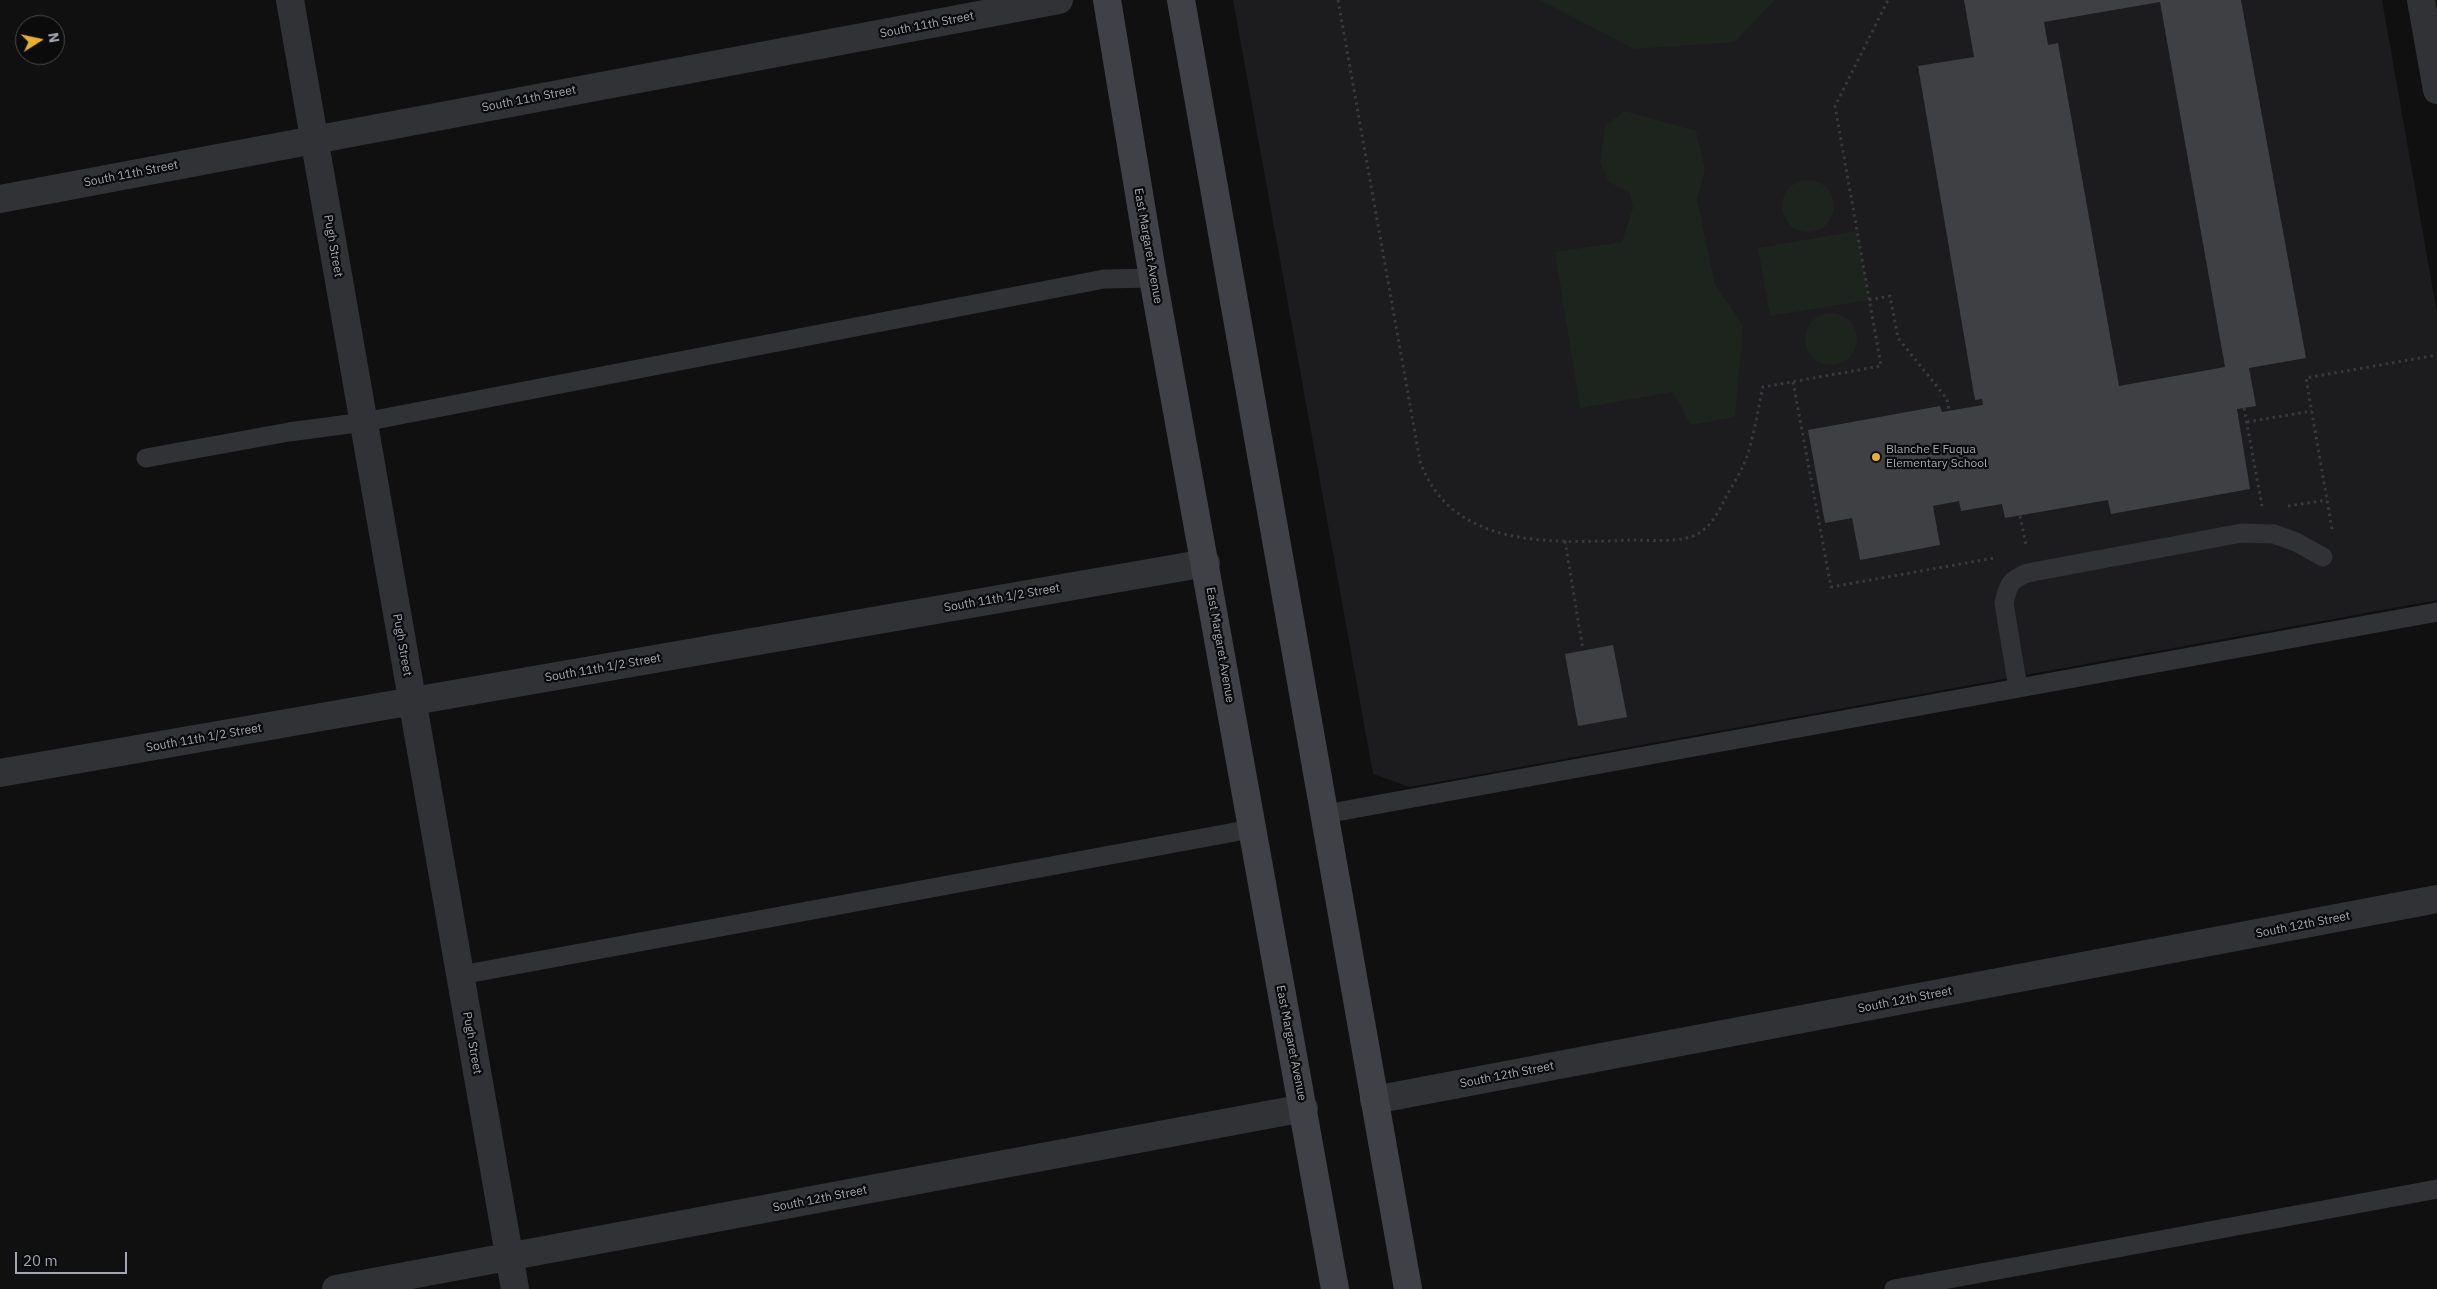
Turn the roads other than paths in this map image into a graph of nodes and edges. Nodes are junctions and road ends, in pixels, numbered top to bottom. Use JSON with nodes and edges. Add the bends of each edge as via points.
{"nodes":[{"id":1,"x":290,"y":0,"type":"edge"},
{"id":2,"x":1059,"y":0,"type":"edge"},
{"id":3,"x":1107,"y":0,"type":"edge"},
{"id":4,"x":1181,"y":0,"type":"edge"},
{"id":5,"x":2421,"y":0,"type":"edge"},
{"id":6,"x":2433,"y":47,"type":"edge"},
{"id":7,"x":2437,"y":90,"type":"edge"},
{"id":8,"x":314,"y":140,"type":"junction"},
{"id":9,"x":0,"y":199,"type":"edge"},
{"id":10,"x":1153,"y":278,"type":"junction"},
{"id":11,"x":364,"y":422,"type":"junction"},
{"id":12,"x":146,"y":458,"type":"dead end"},
{"id":13,"x":2323,"y":557,"type":"dead end"},
{"id":14,"x":1206,"y":563,"type":"junction"},
{"id":15,"x":2437,"y":612,"type":"edge"},
{"id":16,"x":2018,"y":688,"type":"junction"},
{"id":17,"x":412,"y":701,"type":"junction"},
{"id":18,"x":0,"y":773,"type":"edge"},
{"id":19,"x":1325,"y":814,"type":"junction"},
{"id":20,"x":1251,"y":829,"type":"junction"},
{"id":21,"x":2437,"y":900,"type":"edge"},
{"id":22,"x":461,"y":975,"type":"junction"},
{"id":23,"x":1374,"y":1100,"type":"junction"},
{"id":24,"x":1304,"y":1108,"type":"junction"},
{"id":25,"x":2437,"y":1189,"type":"edge"},
{"id":26,"x":510,"y":1257,"type":"junction"},
{"id":27,"x":336,"y":1289,"type":"edge"},
{"id":28,"x":515,"y":1289,"type":"edge"},
{"id":29,"x":1336,"y":1289,"type":"edge"},
{"id":30,"x":1408,"y":1289,"type":"edge"},
{"id":31,"x":1894,"y":1289,"type":"edge"}],
"edges":[{"from":1,"to":8,"type":"street","name":"Pugh Street"},
{"from":2,"to":8,"type":"street","name":"South 11th Street"},
{"from":3,"to":10,"type":"main road","name":"East Margaret Avenue"},
{"from":4,"to":19,"type":"main road"},
{"from":5,"to":6,"type":"street"},
{"from":6,"to":7,"type":"street"},
{"from":8,"to":9,"type":"street","name":"South 11th Street"},
{"from":8,"to":11,"type":"street","name":"Pugh Street"},
{"from":10,"to":11,"type":"lane","via":[[1104,279]]},
{"from":10,"to":14,"type":"main road","name":"East Margaret Avenue"},
{"from":11,"to":12,"type":"lane"},
{"from":11,"to":17,"type":"street","name":"Pugh Street"},
{"from":13,"to":16,"type":"lane","via":[[2274,534],[2242,533],[2013,578],[2004,603]]},
{"from":14,"to":17,"type":"street","name":"South 11th 1/2 Street"},
{"from":14,"to":20,"type":"main road","name":"East Margaret Avenue"},
{"from":15,"to":16,"type":"lane"},
{"from":16,"to":19,"type":"lane"},
{"from":17,"to":18,"type":"street","name":"South 11th 1/2 Street"},
{"from":17,"to":22,"type":"street","name":"Pugh Street"},
{"from":19,"to":23,"type":"main road"},
{"from":20,"to":22,"type":"lane"},
{"from":20,"to":24,"type":"main road","name":"East Margaret Avenue"},
{"from":21,"to":23,"type":"street","name":"South 12th Street"},
{"from":22,"to":26,"type":"street","name":"Pugh Street"},
{"from":23,"to":30,"type":"main road"},
{"from":24,"to":26,"type":"street","name":"South 12th Street"},
{"from":24,"to":29,"type":"main road","name":"East Margaret Avenue"},
{"from":25,"to":31,"type":"lane"},
{"from":26,"to":27,"type":"street","name":"South 12th Street"},
{"from":26,"to":28,"type":"street","name":"Pugh Street"}]}
